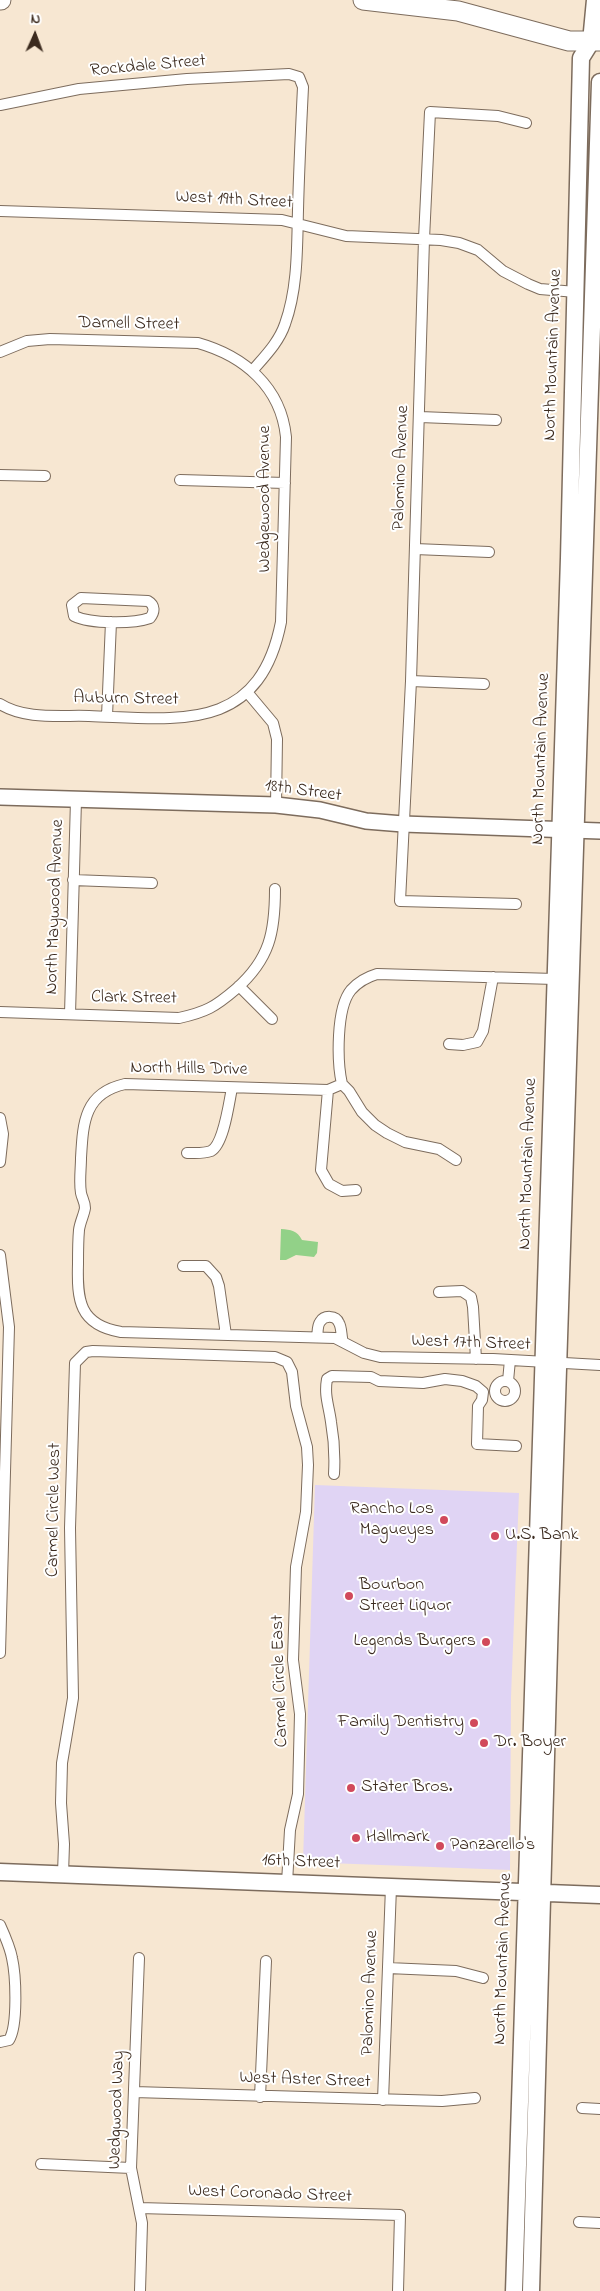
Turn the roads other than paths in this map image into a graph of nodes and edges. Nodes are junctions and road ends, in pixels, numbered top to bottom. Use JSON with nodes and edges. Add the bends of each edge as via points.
{"nodes":[{"id":1,"x":364,"y":0,"type":"edge"},
{"id":2,"x":595,"y":1,"type":"edge"},
{"id":3,"x":597,"y":46,"type":"edge"},
{"id":4,"x":600,"y":82,"type":"edge"},
{"id":5,"x":0,"y":105,"type":"edge"},
{"id":6,"x":526,"y":123,"type":"dead end"},
{"id":7,"x":0,"y":211,"type":"edge"},
{"id":8,"x":298,"y":223,"type":"junction"},
{"id":9,"x":424,"y":239,"type":"junction"},
{"id":10,"x":590,"y":293,"type":"edge"},
{"id":11,"x":0,"y":352,"type":"edge"},
{"id":12,"x":253,"y":370,"type":"junction"},
{"id":13,"x":420,"y":417,"type":"junction"},
{"id":14,"x":496,"y":420,"type":"dead end"},
{"id":15,"x":0,"y":475,"type":"edge"},
{"id":16,"x":45,"y":476,"type":"dead end"},
{"id":17,"x":180,"y":480,"type":"dead end"},
{"id":18,"x":285,"y":483,"type":"junction"},
{"id":19,"x":415,"y":549,"type":"junction"},
{"id":20,"x":489,"y":552,"type":"dead end"},
{"id":21,"x":111,"y":622,"type":"junction"},
{"id":22,"x":411,"y":681,"type":"junction"},
{"id":23,"x":484,"y":684,"type":"dead end"},
{"id":24,"x":248,"y":692,"type":"junction"},
{"id":25,"x":0,"y":704,"type":"edge"},
{"id":26,"x":107,"y":716,"type":"junction"},
{"id":27,"x":0,"y":797,"type":"edge"},
{"id":28,"x":76,"y":800,"type":"junction"},
{"id":29,"x":276,"y":805,"type":"junction"},
{"id":30,"x":403,"y":824,"type":"junction"},
{"id":31,"x":568,"y":830,"type":"junction"},
{"id":32,"x":600,"y":831,"type":"edge"},
{"id":33,"x":73,"y":880,"type":"junction"},
{"id":34,"x":152,"y":883,"type":"dead end"},
{"id":35,"x":275,"y":888,"type":"dead end"},
{"id":36,"x":516,"y":904,"type":"dead end"},
{"id":37,"x":493,"y":977,"type":"junction"},
{"id":38,"x":555,"y":979,"type":"junction"},
{"id":39,"x":239,"y":986,"type":"junction"},
{"id":40,"x":0,"y":1012,"type":"edge"},
{"id":41,"x":70,"y":1014,"type":"junction"},
{"id":42,"x":272,"y":1019,"type":"dead end"},
{"id":43,"x":449,"y":1044,"type":"dead end"},
{"id":44,"x":342,"y":1084,"type":"junction"},
{"id":45,"x":232,"y":1088,"type":"junction"},
{"id":46,"x":328,"y":1090,"type":"junction"},
{"id":47,"x":0,"y":1118,"type":"edge"},
{"id":48,"x":1,"y":1134,"type":"edge"},
{"id":49,"x":187,"y":1153,"type":"dead end"},
{"id":50,"x":456,"y":1160,"type":"dead end"},
{"id":51,"x":0,"y":1162,"type":"edge"},
{"id":52,"x":356,"y":1190,"type":"dead end"},
{"id":53,"x":0,"y":1255,"type":"edge"},
{"id":54,"x":183,"y":1266,"type":"dead end"},
{"id":55,"x":439,"y":1292,"type":"dead end"},
{"id":56,"x":226,"y":1335,"type":"junction"},
{"id":57,"x":281,"y":1336,"type":"joint"},
{"id":58,"x":317,"y":1337,"type":"junction"},
{"id":59,"x":343,"y":1342,"type":"junction"},
{"id":60,"x":476,"y":1359,"type":"junction"},
{"id":61,"x":510,"y":1360,"type":"junction"},
{"id":62,"x":287,"y":1362,"type":"joint"},
{"id":63,"x":552,"y":1363,"type":"junction"},
{"id":64,"x":600,"y":1365,"type":"edge"},
{"id":65,"x":508,"y":1381,"type":"junction"},
{"id":66,"x":4,"y":1390,"type":"edge"},
{"id":67,"x":495,"y":1391,"type":"junction"},
{"id":68,"x":483,"y":1392,"type":"junction"},
{"id":69,"x":516,"y":1446,"type":"dead end"},
{"id":70,"x":334,"y":1474,"type":"dead end"},
{"id":71,"x":0,"y":1653,"type":"edge"},
{"id":72,"x":0,"y":1872,"type":"edge"},
{"id":73,"x":63,"y":1874,"type":"junction"},
{"id":74,"x":287,"y":1883,"type":"junction"},
{"id":75,"x":391,"y":1887,"type":"junction"},
{"id":76,"x":535,"y":1893,"type":"junction"},
{"id":77,"x":600,"y":1895,"type":"edge"},
{"id":78,"x":0,"y":1925,"type":"edge"},
{"id":79,"x":139,"y":1958,"type":"dead end"},
{"id":80,"x":266,"y":1961,"type":"dead end"},
{"id":81,"x":388,"y":1968,"type":"junction"},
{"id":82,"x":483,"y":1978,"type":"dead end"},
{"id":83,"x":4,"y":2041,"type":"edge"},
{"id":84,"x":134,"y":2092,"type":"junction"},
{"id":85,"x":260,"y":2097,"type":"junction"},
{"id":86,"x":475,"y":2098,"type":"dead end"},
{"id":87,"x":384,"y":2100,"type":"junction"},
{"id":88,"x":582,"y":2108,"type":"dead end"},
{"id":89,"x":600,"y":2108,"type":"edge"},
{"id":90,"x":41,"y":2164,"type":"dead end"},
{"id":91,"x":131,"y":2168,"type":"junction"},
{"id":92,"x":140,"y":2208,"type":"junction"},
{"id":93,"x":579,"y":2222,"type":"dead end"},
{"id":94,"x":600,"y":2223,"type":"edge"},
{"id":95,"x":140,"y":2291,"type":"edge"},
{"id":96,"x":398,"y":2291,"type":"edge"},
{"id":97,"x":514,"y":2291,"type":"edge"},
{"id":98,"x":531,"y":2291,"type":"edge"}],
"edges":[{"from":1,"to":3,"type":"highway","via":[[458,11]]},
{"from":2,"to":3,"type":"main road","name":"North Mountain Avenue"},
{"from":3,"to":10,"type":"main road","name":"North Mountain Avenue","via":[[582,58]]},
{"from":4,"to":10,"type":"main road","name":"North Mountain Avenue"},
{"from":5,"to":8,"type":"street","name":"Rockdale Street","via":[[79,89],[177,80],[289,74],[299,77],[303,87]]},
{"from":6,"to":9,"type":"street","name":"Palomino Avenue","via":[[498,116],[430,112]]},
{"from":7,"to":8,"type":"street","name":"West 19th Street"},
{"from":8,"to":9,"type":"street","name":"West 19th Street","via":[[346,236]]},
{"from":8,"to":12,"type":"street","via":[[290,307],[271,350]]},
{"from":9,"to":10,"type":"street","name":"West 19th Street","via":[[459,243],[478,250],[503,271],[534,286]]},
{"from":9,"to":13,"type":"street","name":"Palomino Avenue"},
{"from":10,"to":31,"type":"main road","name":"North Mountain Avenue"},
{"from":11,"to":12,"type":"street","name":"Darnell Street","via":[[27,341],[50,339],[198,343],[218,348]]},
{"from":12,"to":18,"type":"street","name":"Wedgewood Avenue","via":[[272,392],[282,411],[286,437]]},
{"from":13,"to":14,"type":"street"},
{"from":13,"to":19,"type":"street","name":"Palomino Avenue"},
{"from":15,"to":16,"type":"street"},
{"from":17,"to":18,"type":"street"},
{"from":18,"to":24,"type":"street","name":"Wedgewood Avenue","via":[[281,622],[269,661]]},
{"from":19,"to":20,"type":"street"},
{"from":19,"to":22,"type":"street","name":"Palomino Avenue"},
{"from":21,"to":21,"type":"street","via":[[80,619],[74,616],[72,605],[81,598],[148,601],[153,605],[150,618]]},
{"from":21,"to":26,"type":"street"},
{"from":22,"to":23,"type":"street"},
{"from":22,"to":30,"type":"street","name":"Palomino Avenue"},
{"from":24,"to":26,"type":"street","name":"Auburn Street","via":[[217,711],[200,716]]},
{"from":24,"to":29,"type":"street","via":[[273,723],[277,739]]},
{"from":25,"to":26,"type":"street","name":"Auburn Street","via":[[26,714]]},
{"from":27,"to":28,"type":"main road","name":"18th Street"},
{"from":28,"to":29,"type":"main road","name":"18th Street"},
{"from":28,"to":33,"type":"street","name":"North Maywood Avenue"},
{"from":29,"to":30,"type":"main road","name":"18th Street","via":[[320,810],[366,821]]},
{"from":30,"to":31,"type":"main road","name":"18th Street"},
{"from":30,"to":36,"type":"street","name":"Palomino Avenue","via":[[400,901]]},
{"from":31,"to":32,"type":"main road","name":"18th Street"},
{"from":31,"to":38,"type":"main road","name":"North Mountain Avenue"},
{"from":31,"to":63,"type":"main road","name":"North Mountain Avenue"},
{"from":33,"to":34,"type":"street"},
{"from":33,"to":41,"type":"street","name":"North Maywood Avenue"},
{"from":35,"to":39,"type":"street","name":"Clark Street","via":[[275,916],[266,951],[257,969]]},
{"from":37,"to":38,"type":"street"},
{"from":37,"to":43,"type":"street","via":[[483,1032],[477,1042]]},
{"from":37,"to":44,"type":"street","via":[[377,974],[361,982],[350,991],[341,1016]]},
{"from":38,"to":63,"type":"main road","name":"North Mountain Avenue"},
{"from":39,"to":41,"type":"street","name":"Clark Street","via":[[204,1013],[179,1018]]},
{"from":39,"to":42,"type":"street"},
{"from":40,"to":41,"type":"street","name":"Clark Street"},
{"from":44,"to":46,"type":"street","name":"North Hills Drive"},
{"from":44,"to":50,"type":"street","via":[[375,1125],[405,1142],[439,1149]]},
{"from":45,"to":46,"type":"street","name":"North Hills Drive"},
{"from":45,"to":49,"type":"street","via":[[220,1141],[213,1150]]},
{"from":45,"to":56,"type":"street","name":"North Hills Drive","via":[[124,1084],[113,1087],[94,1102],[86,1114],[82,1130],[81,1187],[85,1208],[79,1232],[78,1261],[78,1289],[83,1311],[103,1327],[121,1332]]},
{"from":46,"to":52,"type":"street","via":[[321,1170],[328,1184],[342,1190]]},
{"from":47,"to":48,"type":"street"},
{"from":48,"to":51,"type":"street"},
{"from":53,"to":66,"type":"street","via":[[9,1327]]},
{"from":54,"to":56,"type":"street","via":[[206,1266],[216,1277]]},
{"from":55,"to":60,"type":"street","via":[[462,1291],[470,1297]]},
{"from":56,"to":57,"type":"street","name":"North Hills Drive"},
{"from":57,"to":58,"type":"street","name":"West 17th Street"},
{"from":58,"to":59,"type":"street","name":"West 17th Street"},
{"from":58,"to":59,"type":"street","via":[[318,1323],[329,1316],[340,1323]]},
{"from":59,"to":60,"type":"street","name":"West 17th Street","via":[[380,1357]]},
{"from":60,"to":61,"type":"street","name":"West 17th Street"},
{"from":61,"to":63,"type":"street","name":"West 17th Street"},
{"from":61,"to":65,"type":"street"},
{"from":62,"to":73,"type":"street","name":"Carmel Circle West","via":[[276,1357],[247,1355],[93,1351],[86,1352],[75,1363],[70,1528],[73,1698],[62,1763]]},
{"from":62,"to":74,"type":"street","name":"Carmel Circle East","via":[[292,1372],[308,1465],[306,1512],[296,1567],[293,1660],[300,1714],[298,1794],[290,1830]]},
{"from":63,"to":64,"type":"street","name":"West 17th Street"},
{"from":63,"to":76,"type":"main road","name":"North Mountain Avenue"},
{"from":65,"to":67,"type":"street","via":[[500,1382]]},
{"from":65,"to":67,"type":"street","via":[[514,1390],[509,1400],[498,1398]]},
{"from":66,"to":71,"type":"street"},
{"from":67,"to":68,"type":"street"},
{"from":68,"to":69,"type":"street","via":[[478,1406],[477,1444]]},
{"from":68,"to":70,"type":"street","via":[[462,1381],[445,1379],[423,1383],[332,1376],[327,1379],[325,1400],[332,1427]]},
{"from":72,"to":73,"type":"main road","name":"16th Street"},
{"from":73,"to":74,"type":"main road","name":"16th Street"},
{"from":74,"to":75,"type":"main road","name":"16th Street"},
{"from":75,"to":76,"type":"main road","name":"16th Street"},
{"from":75,"to":81,"type":"street","name":"Palomino Avenue"},
{"from":76,"to":77,"type":"main road","name":"16th Street"},
{"from":76,"to":97,"type":"main road","name":"North Mountain Avenue"},
{"from":76,"to":98,"type":"main road","name":"North Mountain Avenue"},
{"from":78,"to":83,"type":"street","via":[[13,1959],[14,2032]]},
{"from":79,"to":84,"type":"street","name":"Wedgwood Way"},
{"from":80,"to":85,"type":"street"},
{"from":81,"to":82,"type":"street","via":[[456,1971]]},
{"from":81,"to":87,"type":"street","name":"Palomino Avenue"},
{"from":84,"to":85,"type":"street","name":"West Aster Street"},
{"from":84,"to":91,"type":"street","name":"Wedgwood Way"},
{"from":85,"to":87,"type":"street","name":"West Aster Street"},
{"from":86,"to":87,"type":"street","name":"West Aster Street","via":[[442,2102]]},
{"from":88,"to":89,"type":"street"},
{"from":90,"to":91,"type":"street"},
{"from":91,"to":92,"type":"street","name":"Wedgwood Way"},
{"from":92,"to":95,"type":"street","name":"Wedgwood Way"},
{"from":92,"to":96,"type":"street","name":"West Coronado Street","via":[[400,2215]]},
{"from":93,"to":94,"type":"street"}]}
